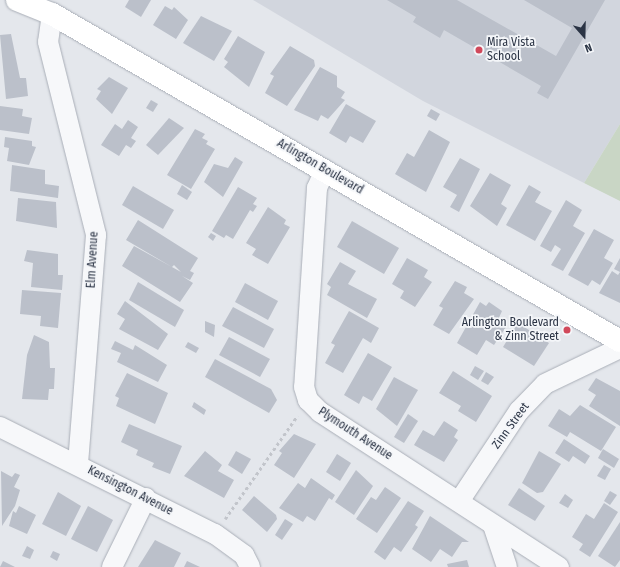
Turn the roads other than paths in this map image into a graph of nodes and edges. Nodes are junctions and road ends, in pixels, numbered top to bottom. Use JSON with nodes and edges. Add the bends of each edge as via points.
{"nodes":[{"id":1,"x":17,"y":0,"type":"edge"},
{"id":2,"x":52,"y":14,"type":"junction"},
{"id":3,"x":325,"y":170,"type":"junction"},
{"id":4,"x":620,"y":341,"type":"edge"},
{"id":5,"x":620,"y":348,"type":"edge"},
{"id":6,"x":0,"y":427,"type":"edge"},
{"id":7,"x":78,"y":464,"type":"junction"},
{"id":8,"x":146,"y":498,"type":"junction"},
{"id":9,"x":460,"y":500,"type":"junction"},
{"id":10,"x":493,"y":525,"type":"junction"},
{"id":11,"x":112,"y":567,"type":"edge"},
{"id":12,"x":250,"y":567,"type":"edge"},
{"id":13,"x":507,"y":567,"type":"edge"},
{"id":14,"x":559,"y":567,"type":"edge"}],
"edges":[{"from":1,"to":2,"type":"main road","name":"Arlington Boulevard"},
{"from":2,"to":3,"type":"main road","name":"Arlington Boulevard"},
{"from":2,"to":7,"type":"street","name":"Elm Avenue","via":[[48,42],[96,235]]},
{"from":3,"to":4,"type":"main road","name":"Arlington Boulevard"},
{"from":3,"to":9,"type":"street","name":"Plymouth Avenue","via":[[317,188],[304,387],[308,400],[320,412]]},
{"from":5,"to":9,"type":"street","name":"Zinn Street","via":[[546,384],[519,411]]},
{"from":6,"to":7,"type":"street","name":"Kensington Avenue"},
{"from":7,"to":8,"type":"street","name":"Kensington Avenue"},
{"from":8,"to":11,"type":"street"},
{"from":8,"to":12,"type":"street","name":"Kensington Avenue","via":[[215,534],[244,555]]},
{"from":9,"to":10,"type":"street","name":"Plymouth Avenue"},
{"from":10,"to":13,"type":"street"},
{"from":10,"to":14,"type":"street","name":"Plymouth Avenue"}]}
